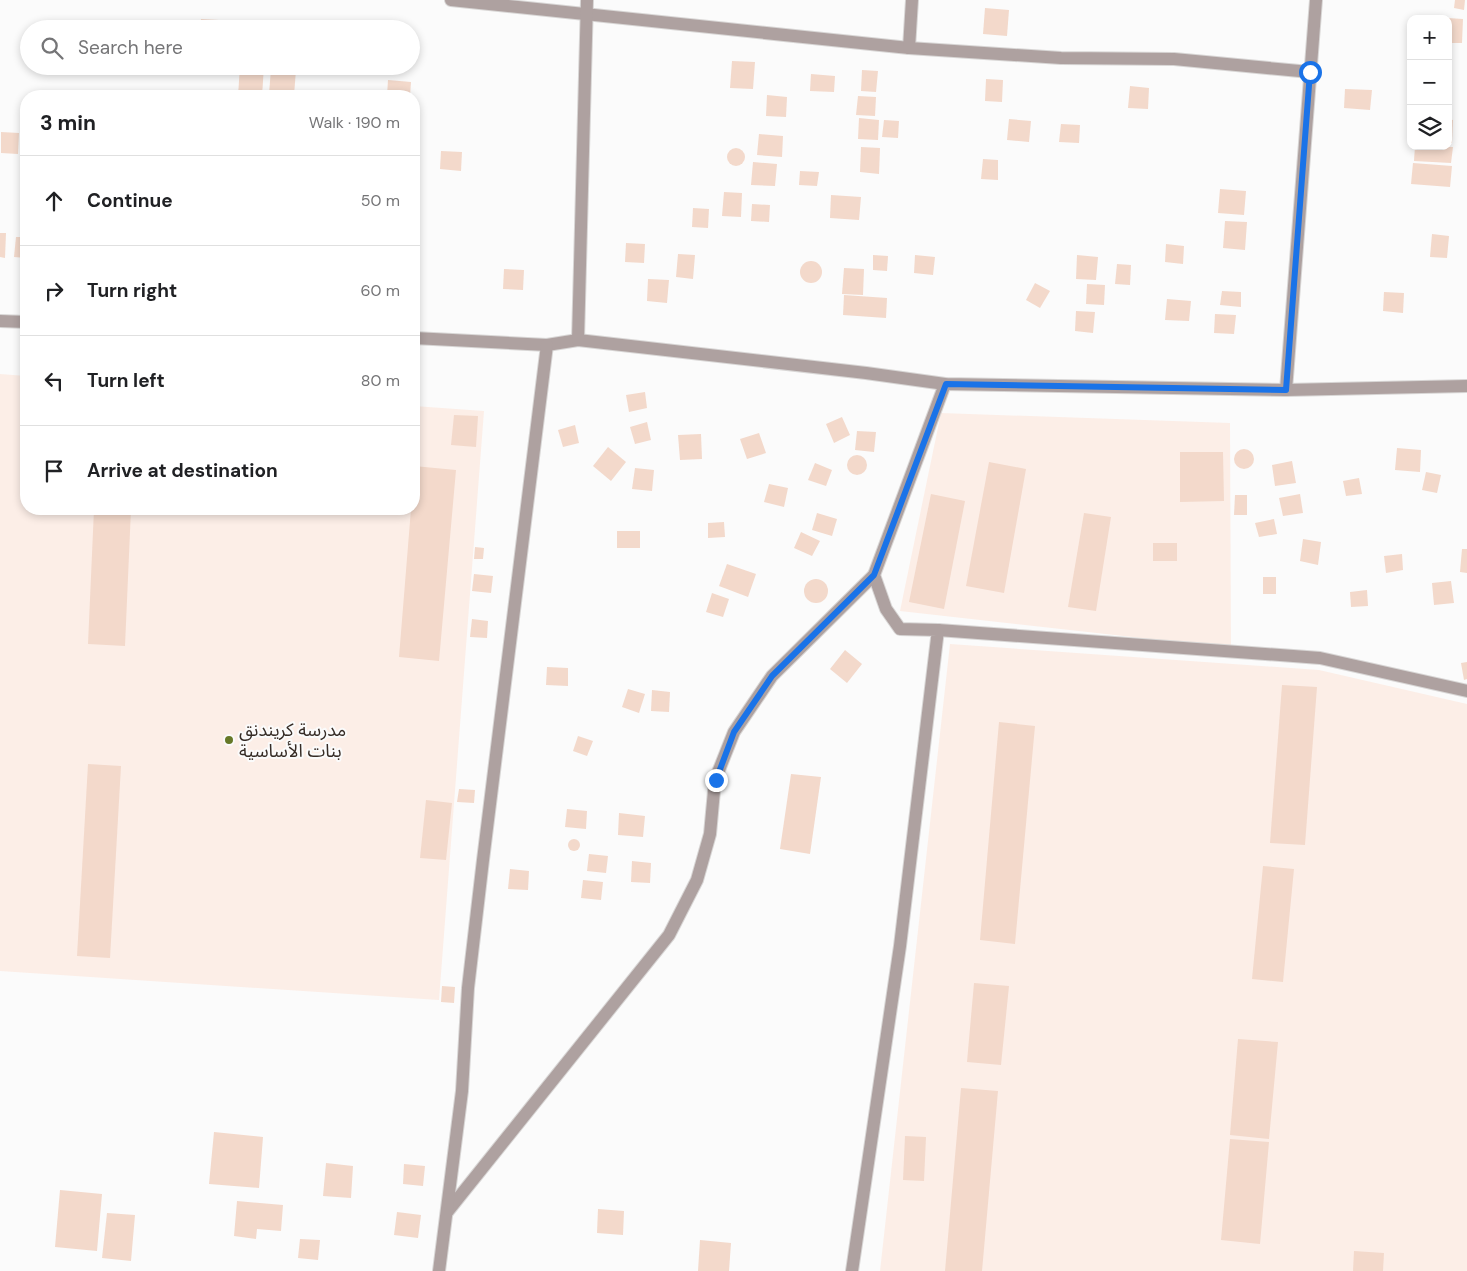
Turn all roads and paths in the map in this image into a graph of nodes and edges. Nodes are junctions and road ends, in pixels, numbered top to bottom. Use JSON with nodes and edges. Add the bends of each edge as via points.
{"nodes":[{"id":1,"x":451,"y":0,"type":"edge"},
{"id":2,"x":587,"y":0,"type":"edge"},
{"id":3,"x":912,"y":0,"type":"edge"},
{"id":4,"x":1316,"y":0,"type":"edge"},
{"id":5,"x":587,"y":13,"type":"junction"},
{"id":6,"x":909,"y":48,"type":"junction"},
{"id":7,"x":1310,"y":72,"type":"junction"},
{"id":8,"x":0,"y":322,"type":"edge"},
{"id":9,"x":20,"y":322,"type":"edge"},
{"id":10,"x":420,"y":338,"type":"edge"},
{"id":11,"x":578,"y":340,"type":"junction"},
{"id":12,"x":547,"y":344,"type":"junction"},
{"id":13,"x":946,"y":384,"type":"junction"},
{"id":14,"x":1467,"y":386,"type":"edge"},
{"id":15,"x":1286,"y":390,"type":"junction"},
{"id":16,"x":874,"y":575,"type":"junction"},
{"id":17,"x":938,"y":630,"type":"junction"},
{"id":18,"x":1467,"y":691,"type":"edge"},
{"id":19,"x":448,"y":1212,"type":"junction"},
{"id":20,"x":439,"y":1271,"type":"edge"},
{"id":21,"x":852,"y":1271,"type":"edge"}],
"edges":[{"from":1,"to":5,"type":"street"},
{"from":2,"to":5,"type":"street"},
{"from":3,"to":6,"type":"street"},
{"from":4,"to":7,"type":"street"},
{"from":5,"to":6,"type":"street"},
{"from":5,"to":11,"type":"street"},
{"from":6,"to":7,"type":"street","via":[[1061,58],[1174,59]]},
{"from":7,"to":15,"type":"street"},
{"from":8,"to":9,"type":"street"},
{"from":10,"to":12,"type":"street"},
{"from":11,"to":12,"type":"street"},
{"from":11,"to":13,"type":"street"},
{"from":12,"to":19,"type":"street","via":[[468,988],[462,1091]]},
{"from":13,"to":15,"type":"street"},
{"from":13,"to":16,"type":"street"},
{"from":14,"to":15,"type":"street"},
{"from":16,"to":17,"type":"street","via":[[886,609],[900,629]]},
{"from":16,"to":19,"type":"street","via":[[772,676],[734,732],[716,780],[710,834],[697,880],[669,935]]},
{"from":17,"to":18,"type":"street","via":[[1320,658]]},
{"from":17,"to":21,"type":"street","via":[[900,946]]},
{"from":19,"to":20,"type":"street"}]}
